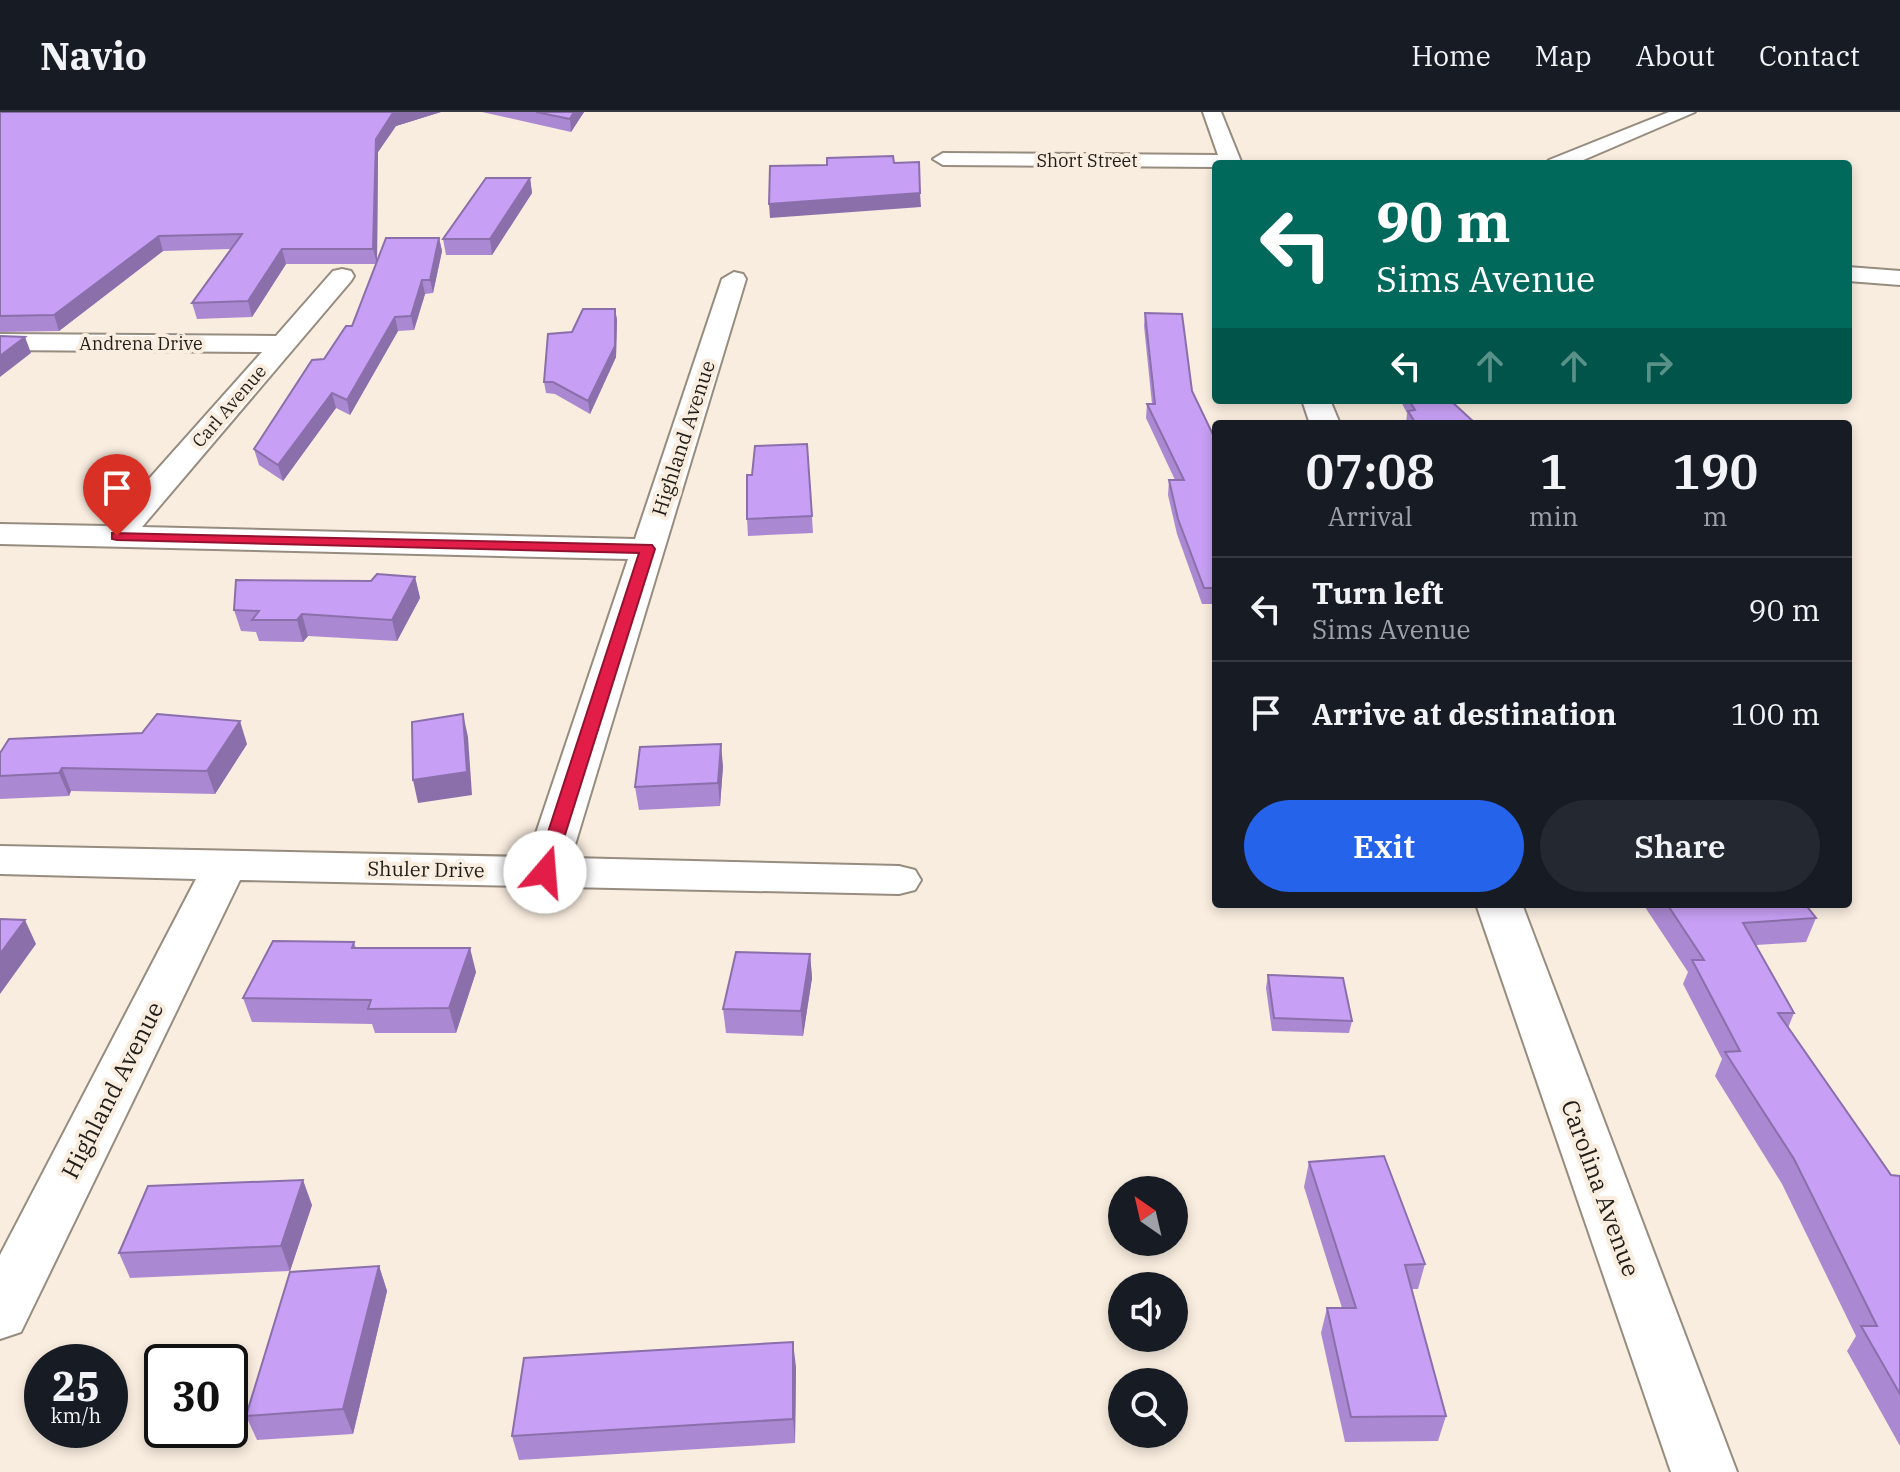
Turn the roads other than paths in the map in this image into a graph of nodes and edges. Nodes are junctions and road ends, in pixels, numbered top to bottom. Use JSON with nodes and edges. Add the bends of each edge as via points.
{"nodes":[{"id":1,"x":1212,"y":112,"type":"edge"},
{"id":2,"x":1686,"y":112,"type":"edge"},
{"id":3,"x":943,"y":159,"type":"dead end"},
{"id":4,"x":1230,"y":160,"type":"edge"},
{"id":5,"x":1566,"y":160,"type":"edge"},
{"id":6,"x":1212,"y":162,"type":"edge"},
{"id":7,"x":1860,"y":275,"type":"edge"},
{"id":8,"x":342,"y":276,"type":"dead end"},
{"id":9,"x":1900,"y":278,"type":"edge"},
{"id":10,"x":734,"y":279,"type":"dead end"},
{"id":11,"x":1900,"y":298,"type":"edge"},
{"id":12,"x":0,"y":342,"type":"edge"},
{"id":13,"x":282,"y":344,"type":"junction"},
{"id":14,"x":0,"y":534,"type":"edge"},
{"id":15,"x":117,"y":536,"type":"junction"},
{"id":16,"x":647,"y":549,"type":"junction"},
{"id":17,"x":0,"y":860,"type":"edge"},
{"id":18,"x":225,"y":865,"type":"junction"},
{"id":19,"x":545,"y":872,"type":"junction"},
{"id":20,"x":899,"y":880,"type":"dead end"},
{"id":21,"x":1500,"y":908,"type":"edge"},
{"id":22,"x":0,"y":1314,"type":"edge"},
{"id":23,"x":1704,"y":1472,"type":"edge"}],
"edges":[{"from":1,"to":4,"type":"street"},
{"from":2,"to":5,"type":"street"},
{"from":3,"to":6,"type":"street","name":"Short Street"},
{"from":7,"to":9,"type":"street"},
{"from":7,"to":11,"type":"street"},
{"from":8,"to":13,"type":"street","name":"Carl Avenue"},
{"from":10,"to":16,"type":"street","name":"Highland Avenue"},
{"from":12,"to":13,"type":"street","name":"Andrena Drive"},
{"from":13,"to":15,"type":"street","name":"Carl Avenue"},
{"from":14,"to":15,"type":"street"},
{"from":15,"to":16,"type":"street"},
{"from":16,"to":19,"type":"street","name":"Highland Avenue"},
{"from":17,"to":18,"type":"street","name":"Shuler Drive"},
{"from":18,"to":19,"type":"street","name":"Shuler Drive"},
{"from":18,"to":22,"type":"street","name":"Highland Avenue"},
{"from":19,"to":20,"type":"street","name":"Shuler Drive"},
{"from":21,"to":23,"type":"street","name":"Carolina Avenue"}]}
